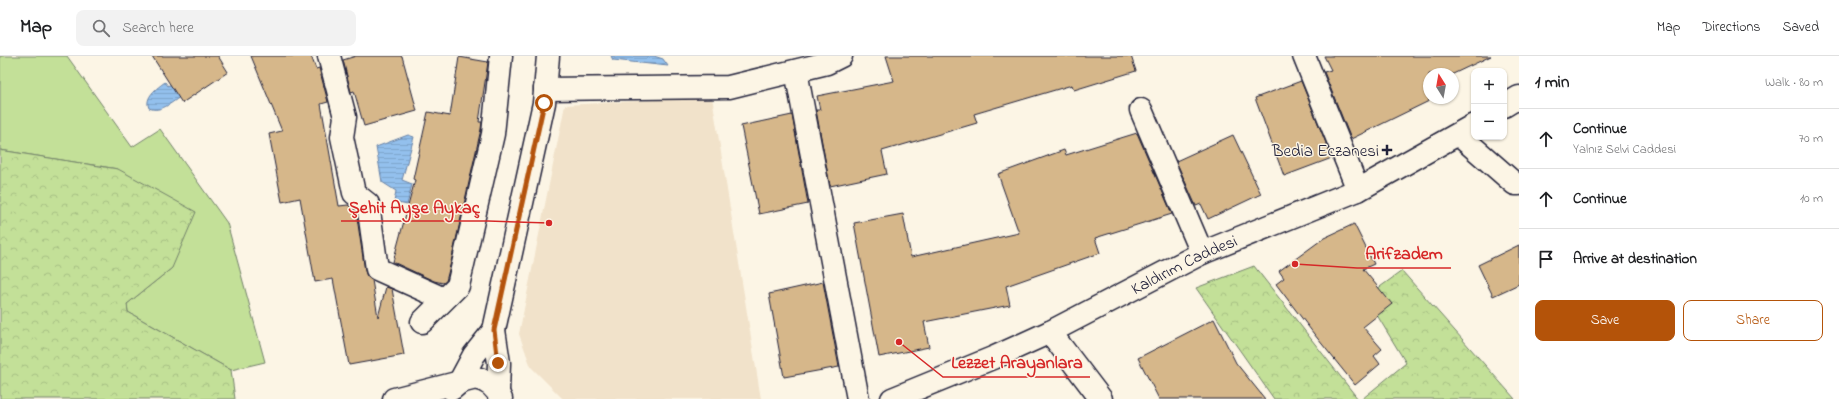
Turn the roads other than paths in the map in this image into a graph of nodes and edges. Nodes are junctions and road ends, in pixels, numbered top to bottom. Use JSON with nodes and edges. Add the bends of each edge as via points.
{"nodes":[{"id":1,"x":328,"y":56,"type":"edge"},
{"id":2,"x":501,"y":56,"type":"edge"},
{"id":3,"x":548,"y":56,"type":"edge"},
{"id":4,"x":841,"y":56,"type":"edge"},
{"id":5,"x":1304,"y":56,"type":"edge"},
{"id":6,"x":796,"y":71,"type":"junction"},
{"id":7,"x":545,"y":89,"type":"junction"},
{"id":8,"x":1519,"y":97,"type":"edge"},
{"id":9,"x":1507,"y":104,"type":"edge"},
{"id":10,"x":1141,"y":110,"type":"dead end"},
{"id":11,"x":1466,"y":130,"type":"edge"},
{"id":12,"x":1519,"y":184,"type":"edge"},
{"id":13,"x":1358,"y":190,"type":"junction"},
{"id":14,"x":1202,"y":253,"type":"junction"},
{"id":15,"x":444,"y":299,"type":"junction"},
{"id":16,"x":422,"y":322,"type":"dead end"},
{"id":17,"x":494,"y":330,"type":"junction"},
{"id":18,"x":1050,"y":332,"type":"junction"},
{"id":19,"x":453,"y":391,"type":"edge"},
{"id":20,"x":503,"y":397,"type":"edge"},
{"id":21,"x":394,"y":399,"type":"edge"},
{"id":22,"x":858,"y":399,"type":"edge"},
{"id":23,"x":892,"y":399,"type":"edge"},
{"id":24,"x":1101,"y":399,"type":"edge"}],
"edges":[{"from":1,"to":15,"type":"street","via":[[345,117],[342,137],[354,192],[368,204],[377,269]]},
{"from":2,"to":15,"type":"street","via":[[493,134],[458,286]]},
{"from":3,"to":7,"type":"street"},
{"from":4,"to":6,"type":"street","via":[[827,64]]},
{"from":5,"to":13,"type":"street"},
{"from":6,"to":7,"type":"street","via":[[729,87]]},
{"from":6,"to":22,"type":"street"},
{"from":7,"to":17,"type":"street"},
{"from":8,"to":9,"type":"street"},
{"from":10,"to":14,"type":"street"},
{"from":11,"to":12,"type":"street","via":[[1515,184]]},
{"from":11,"to":13,"type":"street","name":"Kaldırım Caddesi"},
{"from":13,"to":14,"type":"street","name":"Kaldırım Caddesi"},
{"from":14,"to":18,"type":"street","name":"Kaldırım Caddesi"},
{"from":15,"to":16,"type":"street"},
{"from":17,"to":19,"type":"street","via":[[474,355]]},
{"from":17,"to":20,"type":"street"},
{"from":18,"to":23,"type":"street","name":"Kaldırım Caddesi"},
{"from":18,"to":24,"type":"street"},
{"from":19,"to":20,"type":"street","via":[[476,378],[492,385]]},
{"from":19,"to":21,"type":"street"}]}
